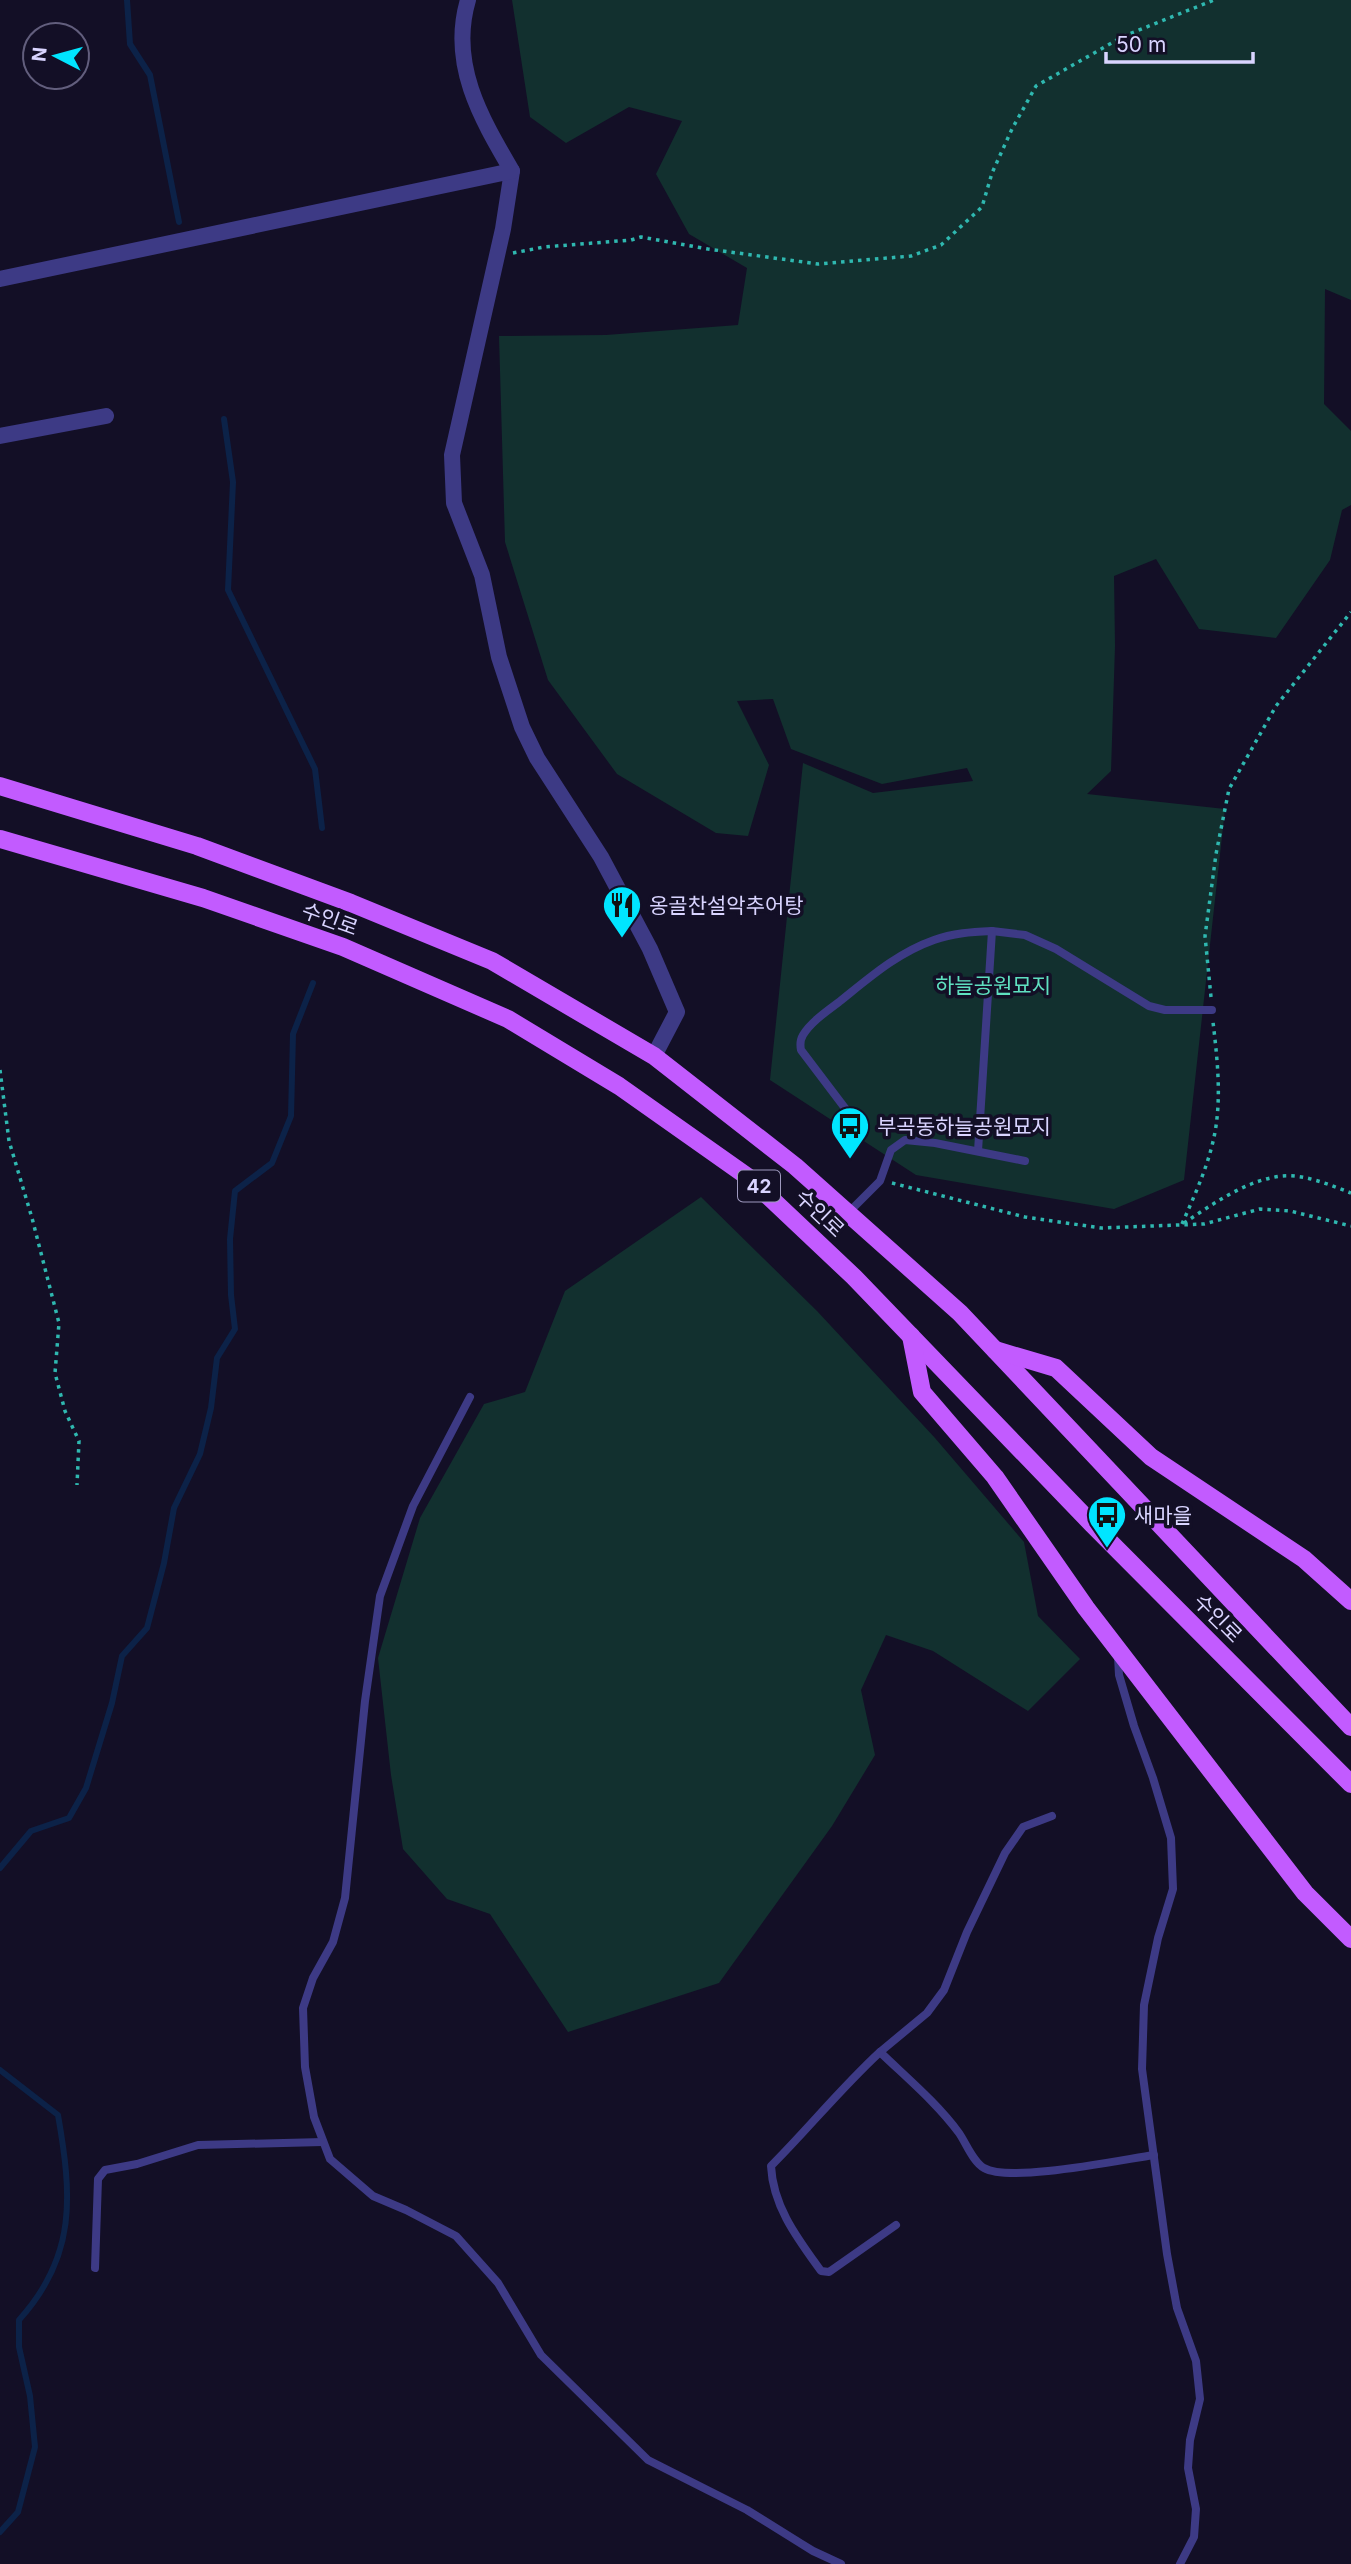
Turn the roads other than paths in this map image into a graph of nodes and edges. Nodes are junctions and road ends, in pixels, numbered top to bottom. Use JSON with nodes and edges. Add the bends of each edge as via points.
{"nodes":[{"id":1,"x":468,"y":0,"type":"edge"},
{"id":2,"x":512,"y":171,"type":"junction"},
{"id":3,"x":0,"y":279,"type":"edge"},
{"id":4,"x":106,"y":416,"type":"dead end"},
{"id":5,"x":0,"y":436,"type":"edge"},
{"id":6,"x":0,"y":786,"type":"edge"},
{"id":7,"x":0,"y":839,"type":"edge"},
{"id":8,"x":992,"y":931,"type":"junction"},
{"id":9,"x":1212,"y":1010,"type":"road end"},
{"id":10,"x":654,"y":1056,"type":"junction"},
{"id":11,"x":854,"y":1120,"type":"dead end"},
{"id":12,"x":978,"y":1151,"type":"junction"},
{"id":13,"x":1025,"y":1161,"type":"dead end"},
{"id":14,"x":848,"y":1213,"type":"junction"},
{"id":15,"x":911,"y":1336,"type":"junction"},
{"id":16,"x":994,"y":1350,"type":"junction"},
{"id":17,"x":470,"y":1397,"type":"dead end"},
{"id":18,"x":1351,"y":1601,"type":"edge"},
{"id":19,"x":1117,"y":1648,"type":"junction"},
{"id":20,"x":1351,"y":1727,"type":"edge"},
{"id":21,"x":1351,"y":1784,"type":"edge"},
{"id":22,"x":1052,"y":1816,"type":"dead end"},
{"id":23,"x":1351,"y":1939,"type":"edge"},
{"id":24,"x":880,"y":2052,"type":"junction"},
{"id":25,"x":323,"y":2142,"type":"junction"},
{"id":26,"x":1154,"y":2155,"type":"junction"},
{"id":27,"x":895,"y":2225,"type":"dead end"},
{"id":28,"x":95,"y":2268,"type":"dead end"},
{"id":29,"x":836,"y":2563,"type":"edge"},
{"id":30,"x":1180,"y":2564,"type":"edge"}],
"edges":[{"from":1,"to":2,"type":"street","via":[[463,65],[481,118]]},
{"from":2,"to":3,"type":"street"},
{"from":2,"to":10,"type":"street","via":[[452,455],[454,503],[482,575],[499,657],[522,727],[601,857],[677,1012]]},
{"from":4,"to":5,"type":"street"},
{"from":6,"to":10,"type":"main road","name":"수인로","number":"42","via":[[197,846],[364,908],[492,961]]},
{"from":7,"to":15,"type":"main road","name":"수인로","number":"42","via":[[203,898],[343,947],[508,1019],[619,1086],[748,1177]]},
{"from":8,"to":9,"type":"lane","via":[[1024,935],[1056,949],[1149,1006]]},
{"from":8,"to":11,"type":"lane","via":[[961,933],[909,950],[833,1006],[804,1034],[801,1050]]},
{"from":8,"to":12,"type":"lane"},
{"from":10,"to":14,"type":"main road","name":"수인로","number":"42"},
{"from":12,"to":13,"type":"lane"},
{"from":12,"to":14,"type":"lane","via":[[905,1140],[891,1150],[880,1181]]},
{"from":14,"to":16,"type":"main road","name":"수인로","number":"42"},
{"from":15,"to":19,"type":"main road","via":[[922,1392],[995,1477]]},
{"from":15,"to":21,"type":"main road","name":"수인로","number":"42"},
{"from":16,"to":18,"type":"main road","via":[[1056,1368],[1151,1457],[1304,1559]]},
{"from":16,"to":20,"type":"main road","name":"수인로","number":"42"},
{"from":17,"to":25,"type":"lane","via":[[413,1506],[380,1596],[345,1898],[333,1942],[303,2008],[305,2067]]},
{"from":19,"to":23,"type":"main road","via":[[1305,1893]]},
{"from":19,"to":26,"type":"lane","via":[[1119,1675],[1171,1838],[1173,1889],[1144,2005],[1142,2069]]},
{"from":22,"to":24,"type":"lane","via":[[1023,1827],[1005,1853],[944,1990],[927,2013]]},
{"from":24,"to":26,"type":"lane","via":[[932,2102],[982,2167],[1032,2172]]},
{"from":24,"to":27,"type":"lane","via":[[771,2166],[772,2186],[793,2232],[821,2271],[829,2272]]},
{"from":25,"to":28,"type":"lane","via":[[198,2145],[105,2171],[98,2179]]},
{"from":25,"to":29,"type":"lane","via":[[330,2160],[373,2196],[456,2236],[498,2283],[541,2355],[648,2460],[747,2510]]},
{"from":26,"to":30,"type":"lane","via":[[1177,2308],[1196,2361],[1200,2399],[1188,2468],[1196,2509],[1194,2537]]}]}
